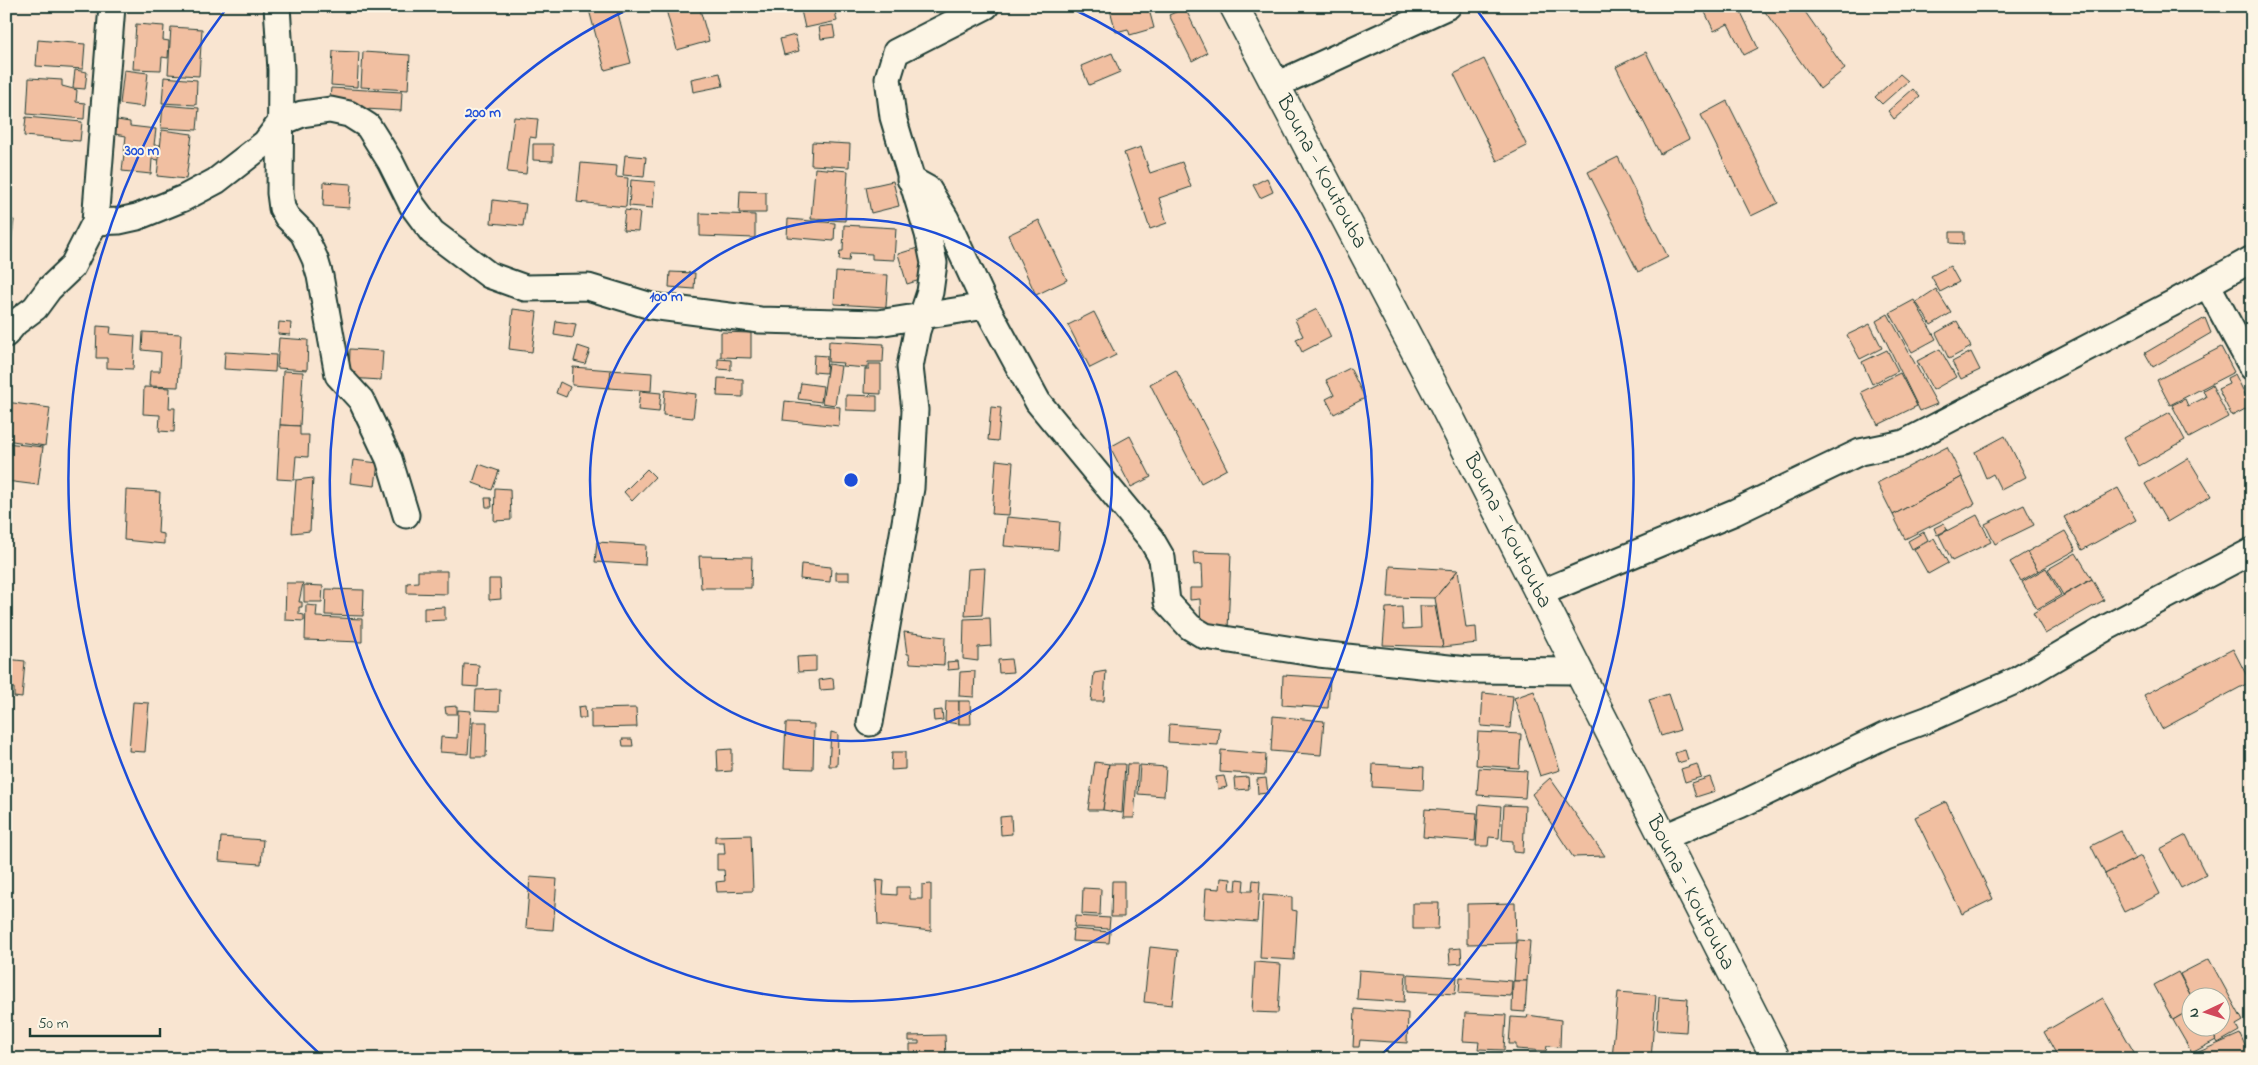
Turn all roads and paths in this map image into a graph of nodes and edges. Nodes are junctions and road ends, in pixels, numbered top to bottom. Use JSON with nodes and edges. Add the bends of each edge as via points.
{"nodes":[{"id":1,"x":112,"y":6,"type":"edge"},
{"id":2,"x":277,"y":6,"type":"edge"},
{"id":3,"x":986,"y":6,"type":"edge"},
{"id":4,"x":1234,"y":6,"type":"edge"},
{"id":5,"x":1448,"y":6,"type":"edge"},
{"id":6,"x":1276,"y":85,"type":"junction"},
{"id":7,"x":280,"y":123,"type":"junction"},
{"id":8,"x":910,"y":180,"type":"junction"},
{"id":9,"x":95,"y":222,"type":"junction"},
{"id":10,"x":2252,"y":259,"type":"edge"},
{"id":11,"x":2207,"y":284,"type":"junction"},
{"id":12,"x":986,"y":306,"type":"junction"},
{"id":13,"x":922,"y":317,"type":"junction"},
{"id":14,"x":6,"y":334,"type":"edge"},
{"id":15,"x":2252,"y":367,"type":"edge"},
{"id":16,"x":406,"y":515,"type":"dead end"},
{"id":17,"x":2252,"y":551,"type":"edge"},
{"id":18,"x":1538,"y":594,"type":"junction"},
{"id":19,"x":1577,"y":671,"type":"junction"},
{"id":20,"x":870,"y":723,"type":"dead end"},
{"id":21,"x":1662,"y":838,"type":"junction"},
{"id":22,"x":1776,"y":1059,"type":"edge"}],
"edges":[{"from":1,"to":9,"type":"street"},
{"from":2,"to":7,"type":"street"},
{"from":3,"to":8,"type":"street","via":[[896,52],[888,78],[893,117]]},
{"from":4,"to":6,"type":"main road","name":"Bouna - Koutouba"},
{"from":5,"to":6,"type":"street"},
{"from":6,"to":18,"type":"main road","name":"Bouna - Koutouba"},
{"from":7,"to":9,"type":"street","via":[[265,142],[216,181],[137,218]]},
{"from":7,"to":13,"type":"street","via":[[302,114],[330,110],[349,114],[368,126],[412,205],[432,232],[489,275],[525,288],[588,287],[651,306],[760,320],[878,323]]},
{"from":7,"to":16,"type":"street","via":[[282,208],[304,233],[315,259],[338,375],[361,400],[389,459]]},
{"from":8,"to":12,"type":"street","via":[[928,189],[942,211]]},
{"from":8,"to":13,"type":"street","via":[[934,263]]},
{"from":9,"to":14,"type":"street","via":[[72,267]]},
{"from":10,"to":11,"type":"street"},
{"from":11,"to":15,"type":"street"},
{"from":11,"to":18,"type":"street","via":[[1904,443],[1860,452],[1735,512]]},
{"from":12,"to":13,"type":"street"},
{"from":12,"to":19,"type":"street","via":[[1038,402],[1151,539],[1162,558],[1168,602],[1190,627],[1205,636],[1319,654],[1466,670]]},
{"from":13,"to":20,"type":"street","via":[[910,367],[916,410],[911,488]]},
{"from":17,"to":21,"type":"street","via":[[2104,628],[2017,680],[1886,735]]},
{"from":18,"to":19,"type":"main road","name":"Bouna - Koutouba"},
{"from":19,"to":21,"type":"main road","name":"Bouna - Koutouba"},
{"from":21,"to":22,"type":"main road","name":"Bouna - Koutouba"}]}
